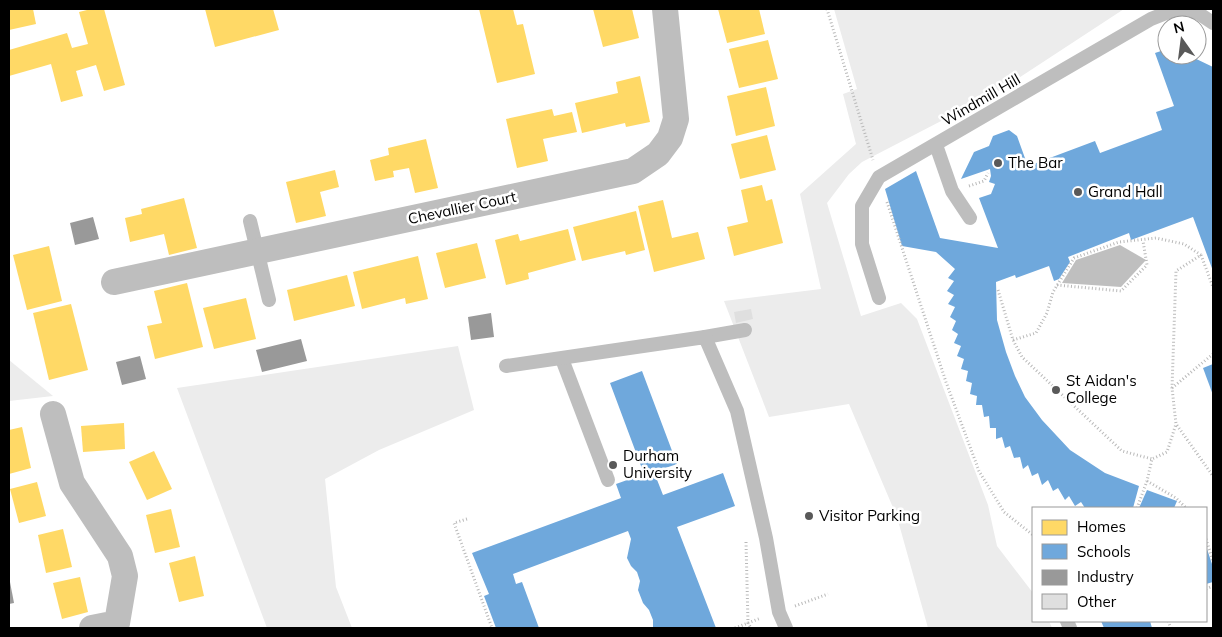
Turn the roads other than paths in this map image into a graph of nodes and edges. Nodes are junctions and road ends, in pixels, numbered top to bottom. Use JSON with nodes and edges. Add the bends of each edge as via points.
{"nodes":[{"id":1,"x":665,"y":9,"type":"edge"},
{"id":2,"x":1213,"y":23,"type":"edge"},
{"id":3,"x":936,"y":145,"type":"junction"},
{"id":4,"x":970,"y":218,"type":"dead end"},
{"id":5,"x":250,"y":221,"type":"dead end"},
{"id":6,"x":257,"y":252,"type":"junction"},
{"id":7,"x":114,"y":282,"type":"dead end"},
{"id":8,"x":879,"y":298,"type":"dead end"},
{"id":9,"x":269,"y":300,"type":"dead end"},
{"id":10,"x":745,"y":330,"type":"dead end"},
{"id":11,"x":705,"y":337,"type":"junction"},
{"id":12,"x":562,"y":360,"type":"junction"},
{"id":13,"x":506,"y":366,"type":"dead end"},
{"id":14,"x":53,"y":414,"type":"dead end"},
{"id":15,"x":608,"y":480,"type":"dead end"},
{"id":16,"x":119,"y":626,"type":"edge"},
{"id":17,"x":92,"y":628,"type":"edge"},
{"id":18,"x":786,"y":628,"type":"edge"}],
"edges":[{"from":1,"to":6,"type":"street","name":"Chevallier Court","via":[[676,119],[670,138],[658,154],[633,171]]},
{"from":2,"to":3,"type":"lane","name":"Windmill Hill","via":[[1198,13],[1171,11],[1158,16]]},
{"from":3,"to":4,"type":"lane","via":[[952,191]]},
{"from":3,"to":8,"type":"lane","name":"Windmill Hill","via":[[879,176],[862,206],[862,244]]},
{"from":5,"to":6,"type":"lane"},
{"from":6,"to":7,"type":"street","name":"Chevallier Court"},
{"from":6,"to":9,"type":"lane"},
{"from":10,"to":11,"type":"lane"},
{"from":11,"to":12,"type":"lane"},
{"from":11,"to":18,"type":"lane","via":[[737,411],[779,612]]},
{"from":12,"to":13,"type":"lane"},
{"from":12,"to":15,"type":"lane"},
{"from":14,"to":16,"type":"street","via":[[72,483],[120,556],[125,576]]},
{"from":16,"to":17,"type":"street"}]}
